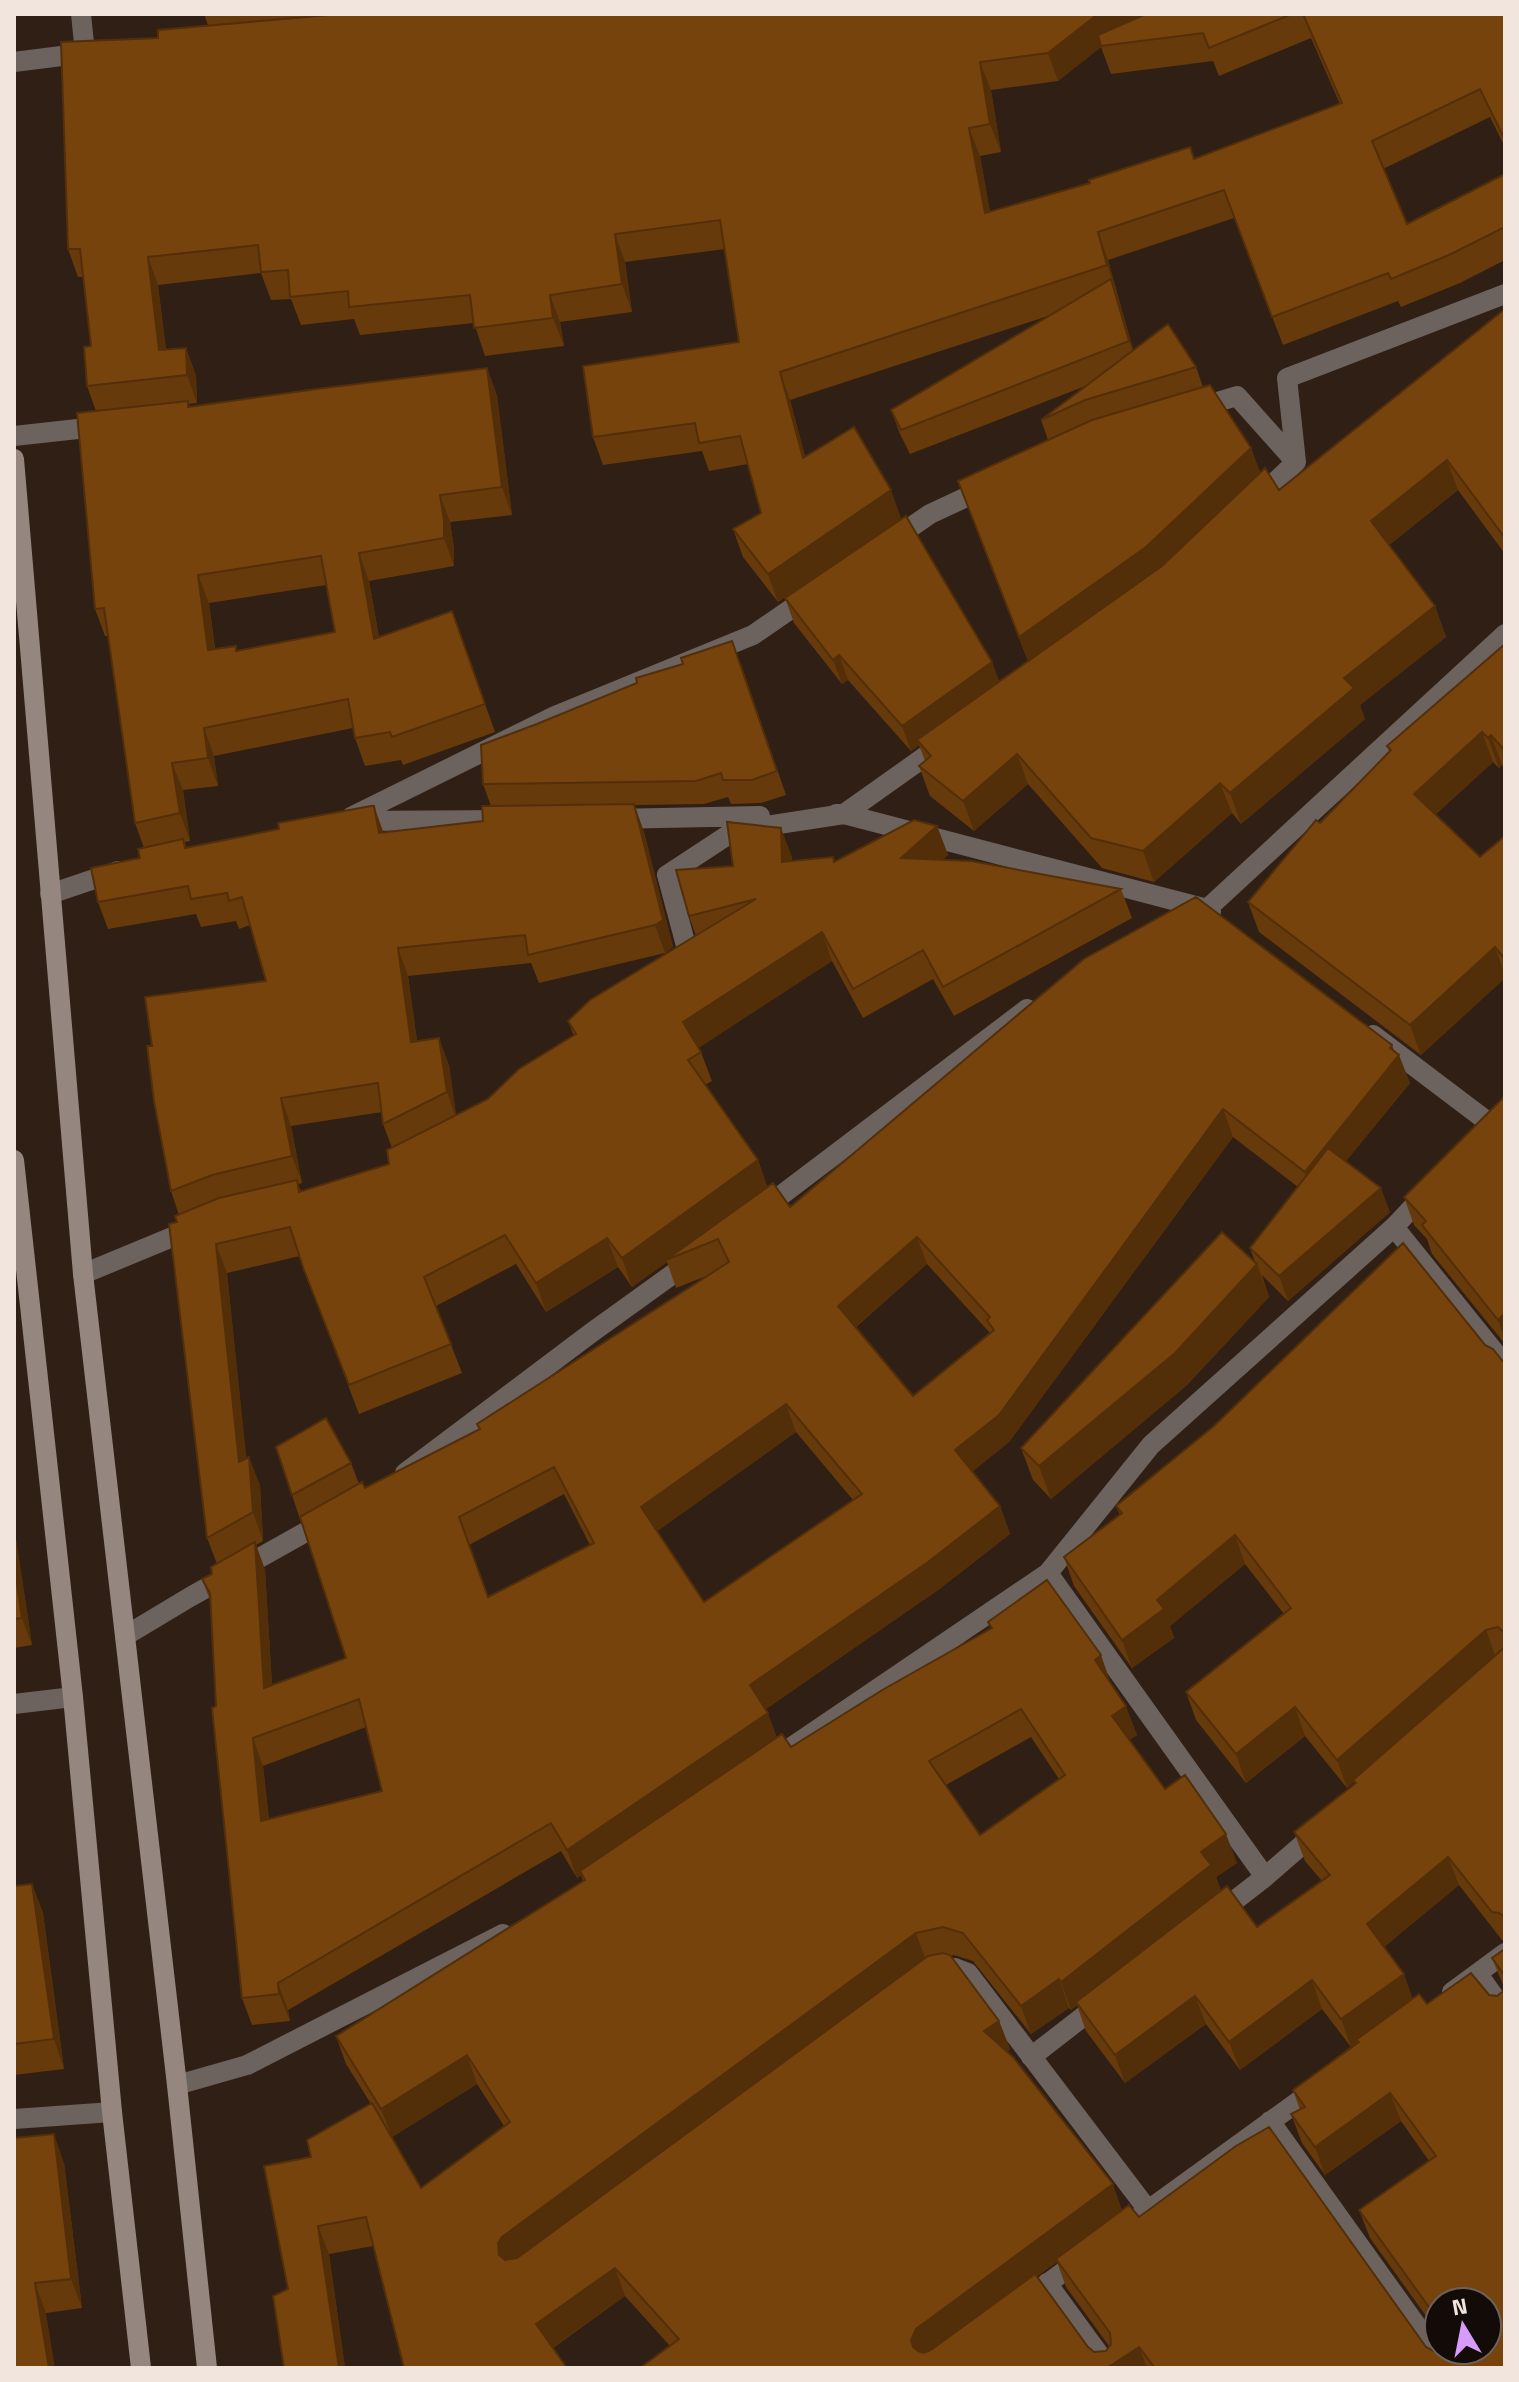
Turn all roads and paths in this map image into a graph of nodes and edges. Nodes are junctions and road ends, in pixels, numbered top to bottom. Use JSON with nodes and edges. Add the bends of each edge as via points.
{"nodes":[{"id":1,"x":81,"y":14,"type":"edge"},
{"id":2,"x":14,"y":62,"type":"edge"},
{"id":3,"x":1505,"y":294,"type":"edge"},
{"id":4,"x":1182,"y":413,"type":"edge"},
{"id":5,"x":122,"y":424,"type":"edge"},
{"id":6,"x":14,"y":436,"type":"edge"},
{"id":7,"x":14,"y":459,"type":"edge"},
{"id":8,"x":1296,"y":462,"type":"junction"},
{"id":9,"x":1000,"y":482,"type":"edge"},
{"id":10,"x":1241,"y":514,"type":"edge"},
{"id":11,"x":879,"y":548,"type":"edge"},
{"id":12,"x":829,"y":583,"type":"edge"},
{"id":13,"x":1505,"y":634,"type":"edge"},
{"id":14,"x":960,"y":732,"type":"edge"},
{"id":15,"x":844,"y":814,"type":"junction"},
{"id":16,"x":525,"y":820,"type":"edge"},
{"id":17,"x":585,"y":820,"type":"edge"},
{"id":18,"x":139,"y":866,"type":"edge"},
{"id":19,"x":50,"y":894,"type":"junction"},
{"id":20,"x":1207,"y":909,"type":"junction"},
{"id":21,"x":1232,"y":928,"type":"edge"},
{"id":22,"x":1168,"y":931,"type":"edge"},
{"id":23,"x":663,"y":970,"type":"edge"},
{"id":24,"x":1050,"y":997,"type":"edge"},
{"id":25,"x":1356,"y":1022,"type":"edge"},
{"id":26,"x":1493,"y":1125,"type":"edge"},
{"id":27,"x":14,"y":1160,"type":"edge"},
{"id":28,"x":1437,"y":1181,"type":"edge"},
{"id":29,"x":211,"y":1221,"type":"edge"},
{"id":30,"x":744,"y":1223,"type":"edge"},
{"id":31,"x":1394,"y":1227,"type":"junction"},
{"id":32,"x":706,"y":1250,"type":"edge"},
{"id":33,"x":83,"y":1274,"type":"junction"},
{"id":34,"x":21,"y":1288,"type":"edge"},
{"id":35,"x":1505,"y":1365,"type":"edge"},
{"id":36,"x":385,"y":1488,"type":"edge"},
{"id":37,"x":343,"y":1511,"type":"edge"},
{"id":38,"x":1048,"y":1573,"type":"junction"},
{"id":39,"x":125,"y":1636,"type":"junction"},
{"id":40,"x":73,"y":1697,"type":"junction"},
{"id":41,"x":14,"y":1704,"type":"edge"},
{"id":42,"x":755,"y":1772,"type":"edge"},
{"id":43,"x":1337,"y":1814,"type":"edge"},
{"id":44,"x":1265,"y":1877,"type":"junction"},
{"id":45,"x":1203,"y":1924,"type":"edge"},
{"id":46,"x":515,"y":1927,"type":"edge"},
{"id":47,"x":1505,"y":1953,"type":"edge"},
{"id":48,"x":1478,"y":1974,"type":"junction"},
{"id":49,"x":920,"y":1981,"type":"edge"},
{"id":50,"x":1117,"y":1990,"type":"edge"},
{"id":51,"x":1439,"y":2001,"type":"edge"},
{"id":52,"x":1505,"y":2012,"type":"edge"},
{"id":53,"x":1031,"y":2057,"type":"junction"},
{"id":54,"x":1335,"y":2075,"type":"edge"},
{"id":55,"x":177,"y":2085,"type":"junction"},
{"id":56,"x":112,"y":2112,"type":"junction"},
{"id":57,"x":14,"y":2119,"type":"edge"},
{"id":58,"x":1270,"y":2121,"type":"junction"},
{"id":59,"x":1148,"y":2210,"type":"junction"},
{"id":60,"x":1123,"y":2228,"type":"edge"},
{"id":61,"x":1098,"y":2246,"type":"edge"},
{"id":62,"x":1047,"y":2283,"type":"junction"},
{"id":63,"x":1010,"y":2311,"type":"edge"},
{"id":64,"x":141,"y":2368,"type":"edge"},
{"id":65,"x":207,"y":2368,"type":"edge"},
{"id":66,"x":1109,"y":2368,"type":"edge"},
{"id":67,"x":1447,"y":2368,"type":"edge"}],
"edges":[{"from":1,"to":2,"type":"street","via":[[92,52]]},
{"from":3,"to":8,"type":"street","via":[[1287,378]]},
{"from":4,"to":8,"type":"street","via":[[1237,396]]},
{"from":5,"to":6,"type":"street"},
{"from":7,"to":19,"type":"main road"},
{"from":8,"to":10,"type":"street"},
{"from":9,"to":11,"type":"street","via":[[930,514]]},
{"from":12,"to":16,"type":"street","via":[[753,635],[555,716],[337,823]]},
{"from":13,"to":20,"type":"street"},
{"from":14,"to":15,"type":"street"},
{"from":15,"to":17,"type":"street"},
{"from":15,"to":20,"type":"street"},
{"from":15,"to":23,"type":"street","via":[[734,831],[667,875],[688,953]]},
{"from":18,"to":19,"type":"street"},
{"from":19,"to":33,"type":"main road"},
{"from":20,"to":21,"type":"street"},
{"from":20,"to":22,"type":"street"},
{"from":24,"to":30,"type":"street","via":[[1024,1011]]},
{"from":25,"to":26,"type":"street"},
{"from":27,"to":34,"type":"main road"},
{"from":28,"to":31,"type":"street"},
{"from":29,"to":33,"type":"street"},
{"from":31,"to":35,"type":"street"},
{"from":31,"to":38,"type":"street","via":[[1151,1445]]},
{"from":32,"to":36,"type":"street"},
{"from":33,"to":39,"type":"main road"},
{"from":34,"to":40,"type":"main road"},
{"from":37,"to":39,"type":"street"},
{"from":38,"to":42,"type":"street"},
{"from":38,"to":44,"type":"street"},
{"from":39,"to":55,"type":"main road"},
{"from":40,"to":41,"type":"street"},
{"from":40,"to":56,"type":"main road"},
{"from":43,"to":44,"type":"street"},
{"from":44,"to":45,"type":"street"},
{"from":46,"to":55,"type":"street","via":[[247,2065]]},
{"from":47,"to":48,"type":"street"},
{"from":48,"to":51,"type":"street"},
{"from":48,"to":52,"type":"street"},
{"from":49,"to":53,"type":"street","via":[[955,1968],[968,1973]]},
{"from":50,"to":53,"type":"street"},
{"from":53,"to":59,"type":"street"},
{"from":54,"to":58,"type":"street"},
{"from":55,"to":65,"type":"main road"},
{"from":56,"to":57,"type":"street"},
{"from":56,"to":64,"type":"main road"},
{"from":58,"to":59,"type":"street"},
{"from":58,"to":67,"type":"street"},
{"from":59,"to":60,"type":"street"},
{"from":61,"to":62,"type":"street"},
{"from":62,"to":63,"type":"street"},
{"from":62,"to":66,"type":"street"}]}
